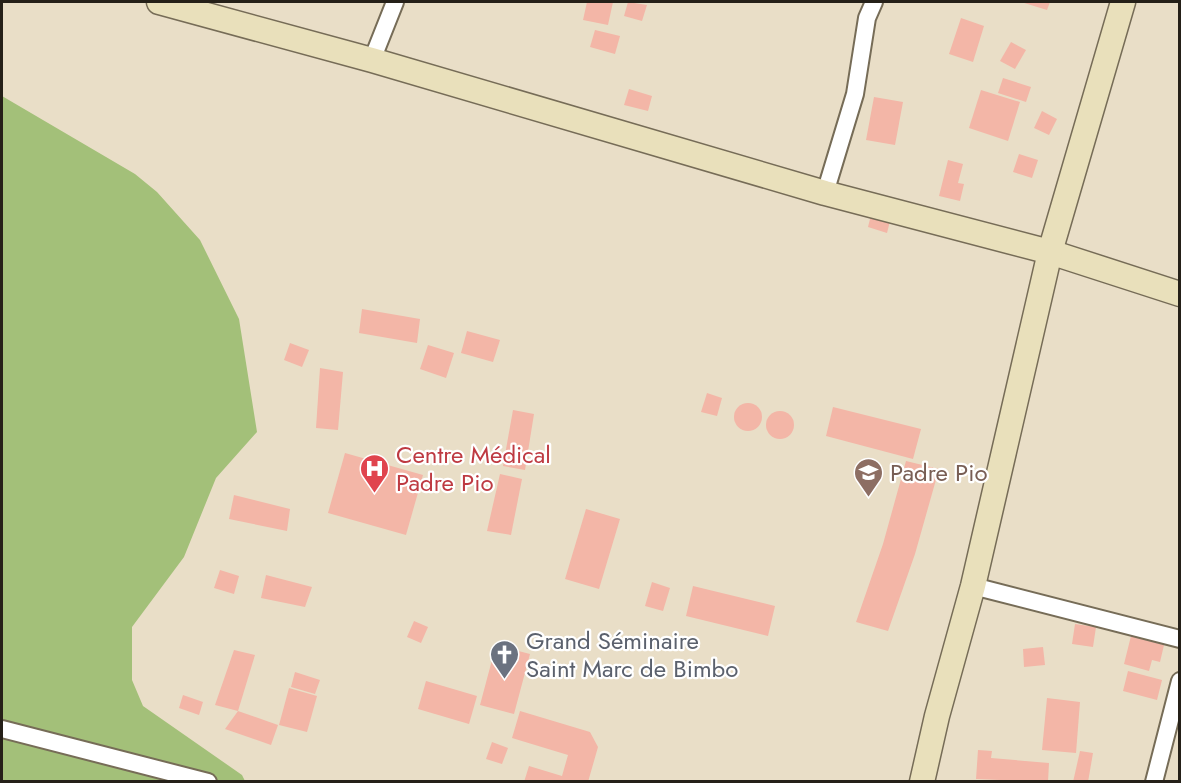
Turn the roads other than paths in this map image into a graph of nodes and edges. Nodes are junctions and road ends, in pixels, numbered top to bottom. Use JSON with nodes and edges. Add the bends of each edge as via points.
{"nodes":[{"id":1,"x":395,"y":2,"type":"edge"},
{"id":2,"x":874,"y":2,"type":"edge"},
{"id":3,"x":1123,"y":2,"type":"edge"},
{"id":4,"x":167,"y":3,"type":"edge"},
{"id":5,"x":372,"y":60,"type":"junction"},
{"id":6,"x":825,"y":193,"type":"junction"},
{"id":7,"x":1050,"y":252,"type":"junction"},
{"id":8,"x":1179,"y":294,"type":"edge"},
{"id":9,"x":973,"y":586,"type":"junction"},
{"id":10,"x":1179,"y":639,"type":"edge"},
{"id":11,"x":1179,"y":681,"type":"edge"},
{"id":12,"x":2,"y":729,"type":"edge"},
{"id":13,"x":208,"y":782,"type":"edge"},
{"id":14,"x":922,"y":782,"type":"edge"},
{"id":15,"x":1154,"y":782,"type":"edge"}],
"edges":[{"from":1,"to":5,"type":"street"},
{"from":2,"to":6,"type":"street","via":[[867,18],[855,94]]},
{"from":3,"to":7,"type":"street"},
{"from":4,"to":5,"type":"street"},
{"from":5,"to":6,"type":"street"},
{"from":6,"to":7,"type":"street"},
{"from":7,"to":8,"type":"street"},
{"from":7,"to":9,"type":"street"},
{"from":9,"to":10,"type":"street"},
{"from":9,"to":14,"type":"street"},
{"from":11,"to":15,"type":"street"},
{"from":12,"to":13,"type":"street"}]}
